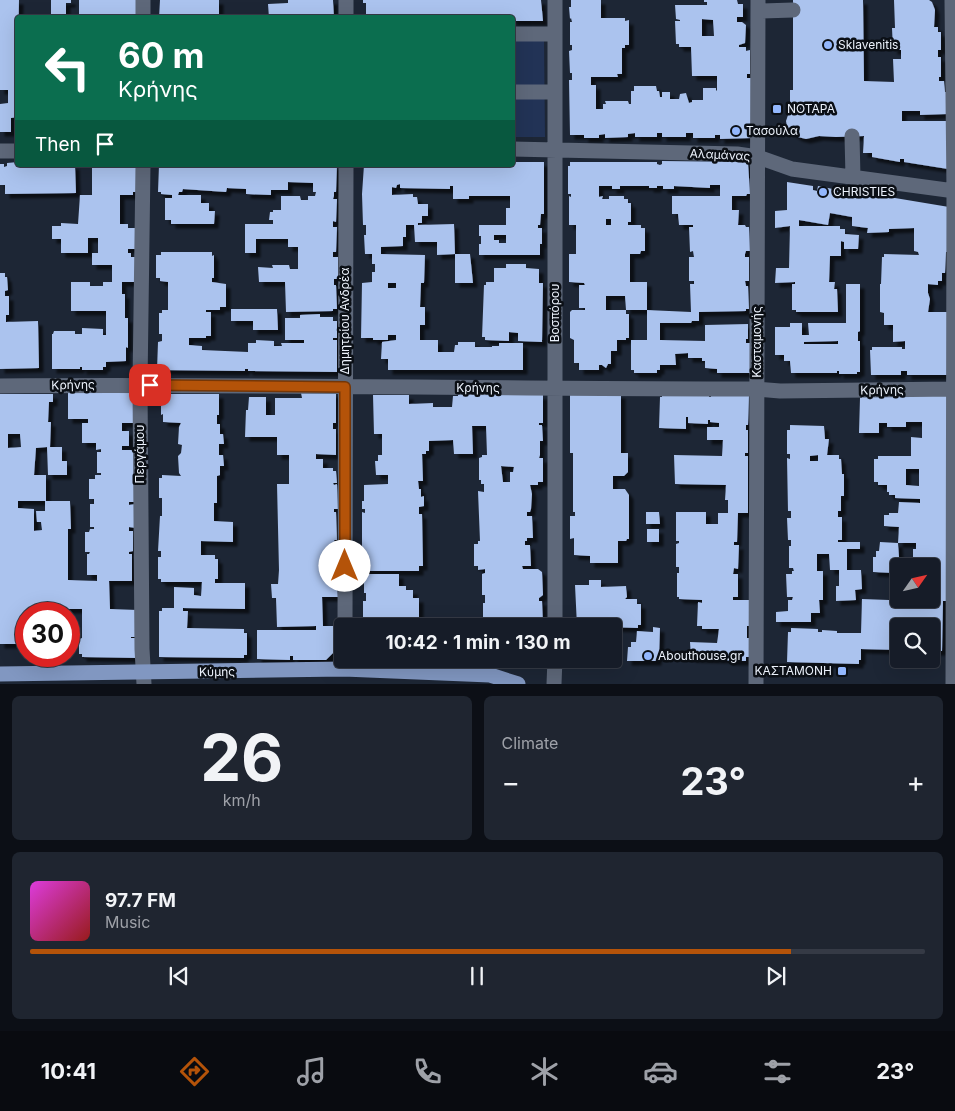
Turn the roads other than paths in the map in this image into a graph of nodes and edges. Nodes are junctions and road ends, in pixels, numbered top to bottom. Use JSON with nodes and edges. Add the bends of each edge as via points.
{"nodes":[{"id":1,"x":143,"y":0,"type":"edge"},
{"id":2,"x":346,"y":0,"type":"edge"},
{"id":3,"x":555,"y":0,"type":"edge"},
{"id":4,"x":952,"y":0,"type":"edge"},
{"id":5,"x":758,"y":5,"type":"edge"},
{"id":6,"x":793,"y":10,"type":"dead end"},
{"id":7,"x":143,"y":15,"type":"edge"},
{"id":8,"x":346,"y":15,"type":"edge"},
{"id":9,"x":515,"y":34,"type":"edge"},
{"id":10,"x":555,"y":34,"type":"junction"},
{"id":11,"x":515,"y":92,"type":"edge"},
{"id":12,"x":555,"y":92,"type":"junction"},
{"id":13,"x":852,"y":136,"type":"dead end"},
{"id":14,"x":515,"y":149,"type":"edge"},
{"id":15,"x":555,"y":150,"type":"junction"},
{"id":16,"x":0,"y":151,"type":"edge"},
{"id":17,"x":15,"y":151,"type":"edge"},
{"id":18,"x":758,"y":157,"type":"junction"},
{"id":19,"x":143,"y":167,"type":"edge"},
{"id":20,"x":346,"y":167,"type":"edge"},
{"id":21,"x":854,"y":177,"type":"junction"},
{"id":22,"x":954,"y":191,"type":"edge"},
{"id":23,"x":140,"y":385,"type":"junction"},
{"id":24,"x":0,"y":386,"type":"edge"},
{"id":25,"x":345,"y":387,"type":"junction"},
{"id":26,"x":555,"y":389,"type":"junction"},
{"id":27,"x":757,"y":389,"type":"junction"},
{"id":28,"x":954,"y":389,"type":"edge"},
{"id":29,"x":344,"y":618,"type":"edge"},
{"id":30,"x":554,"y":618,"type":"edge"},
{"id":31,"x":334,"y":665,"type":"edge"},
{"id":32,"x":397,"y":668,"type":"edge"},
{"id":33,"x":554,"y":668,"type":"edge"},
{"id":34,"x":0,"y":674,"type":"edge"},
{"id":35,"x":144,"y":678,"type":"edge"},
{"id":36,"x":518,"y":684,"type":"edge"},
{"id":37,"x":554,"y":684,"type":"edge"},
{"id":38,"x":756,"y":684,"type":"edge"},
{"id":39,"x":953,"y":684,"type":"edge"}],
"edges":[{"from":1,"to":7,"type":"street"},
{"from":2,"to":8,"type":"street"},
{"from":3,"to":10,"type":"street","name":"Βοσπόρου"},
{"from":4,"to":22,"type":"street"},
{"from":5,"to":6,"type":"street"},
{"from":5,"to":18,"type":"street","name":"Κασταμονής"},
{"from":9,"to":10,"type":"street"},
{"from":10,"to":12,"type":"street","name":"Βοσπόρου"},
{"from":11,"to":12,"type":"street"},
{"from":12,"to":15,"type":"street","name":"Βοσπόρου"},
{"from":13,"to":21,"type":"street"},
{"from":14,"to":15,"type":"street","name":"Αλαμάνας"},
{"from":15,"to":18,"type":"street","name":"Αλαμάνας"},
{"from":15,"to":26,"type":"street","name":"Βοσπόρου"},
{"from":16,"to":17,"type":"street"},
{"from":18,"to":21,"type":"street","name":"Αλαμάνας","via":[[792,169]]},
{"from":18,"to":27,"type":"street","name":"Κασταμονής"},
{"from":19,"to":23,"type":"street","name":"Περγάμου"},
{"from":20,"to":25,"type":"street","name":"Δημητρίου Ανδρέα"},
{"from":21,"to":22,"type":"street","name":"Αλαμάνας"},
{"from":22,"to":28,"type":"street"},
{"from":23,"to":24,"type":"street","name":"Κρήνης"},
{"from":23,"to":25,"type":"street","name":"Κρήνης"},
{"from":23,"to":35,"type":"street","name":"Περγάμου"},
{"from":25,"to":26,"type":"street","name":"Κρήνης"},
{"from":25,"to":29,"type":"street","name":"Δημητρίου Ανδρέα"},
{"from":26,"to":27,"type":"street","name":"Κρήνης"},
{"from":26,"to":30,"type":"street","name":"Βοσπόρου"},
{"from":27,"to":28,"type":"street","name":"Κρήνης"},
{"from":27,"to":38,"type":"street","name":"Κασταμονής"},
{"from":28,"to":39,"type":"street"},
{"from":31,"to":35,"type":"main road","name":"Κύμης"},
{"from":32,"to":36,"type":"main road","name":"Κύμης","via":[[490,675]]},
{"from":33,"to":37,"type":"street"},
{"from":34,"to":35,"type":"main road","name":"Κύμης"}]}
